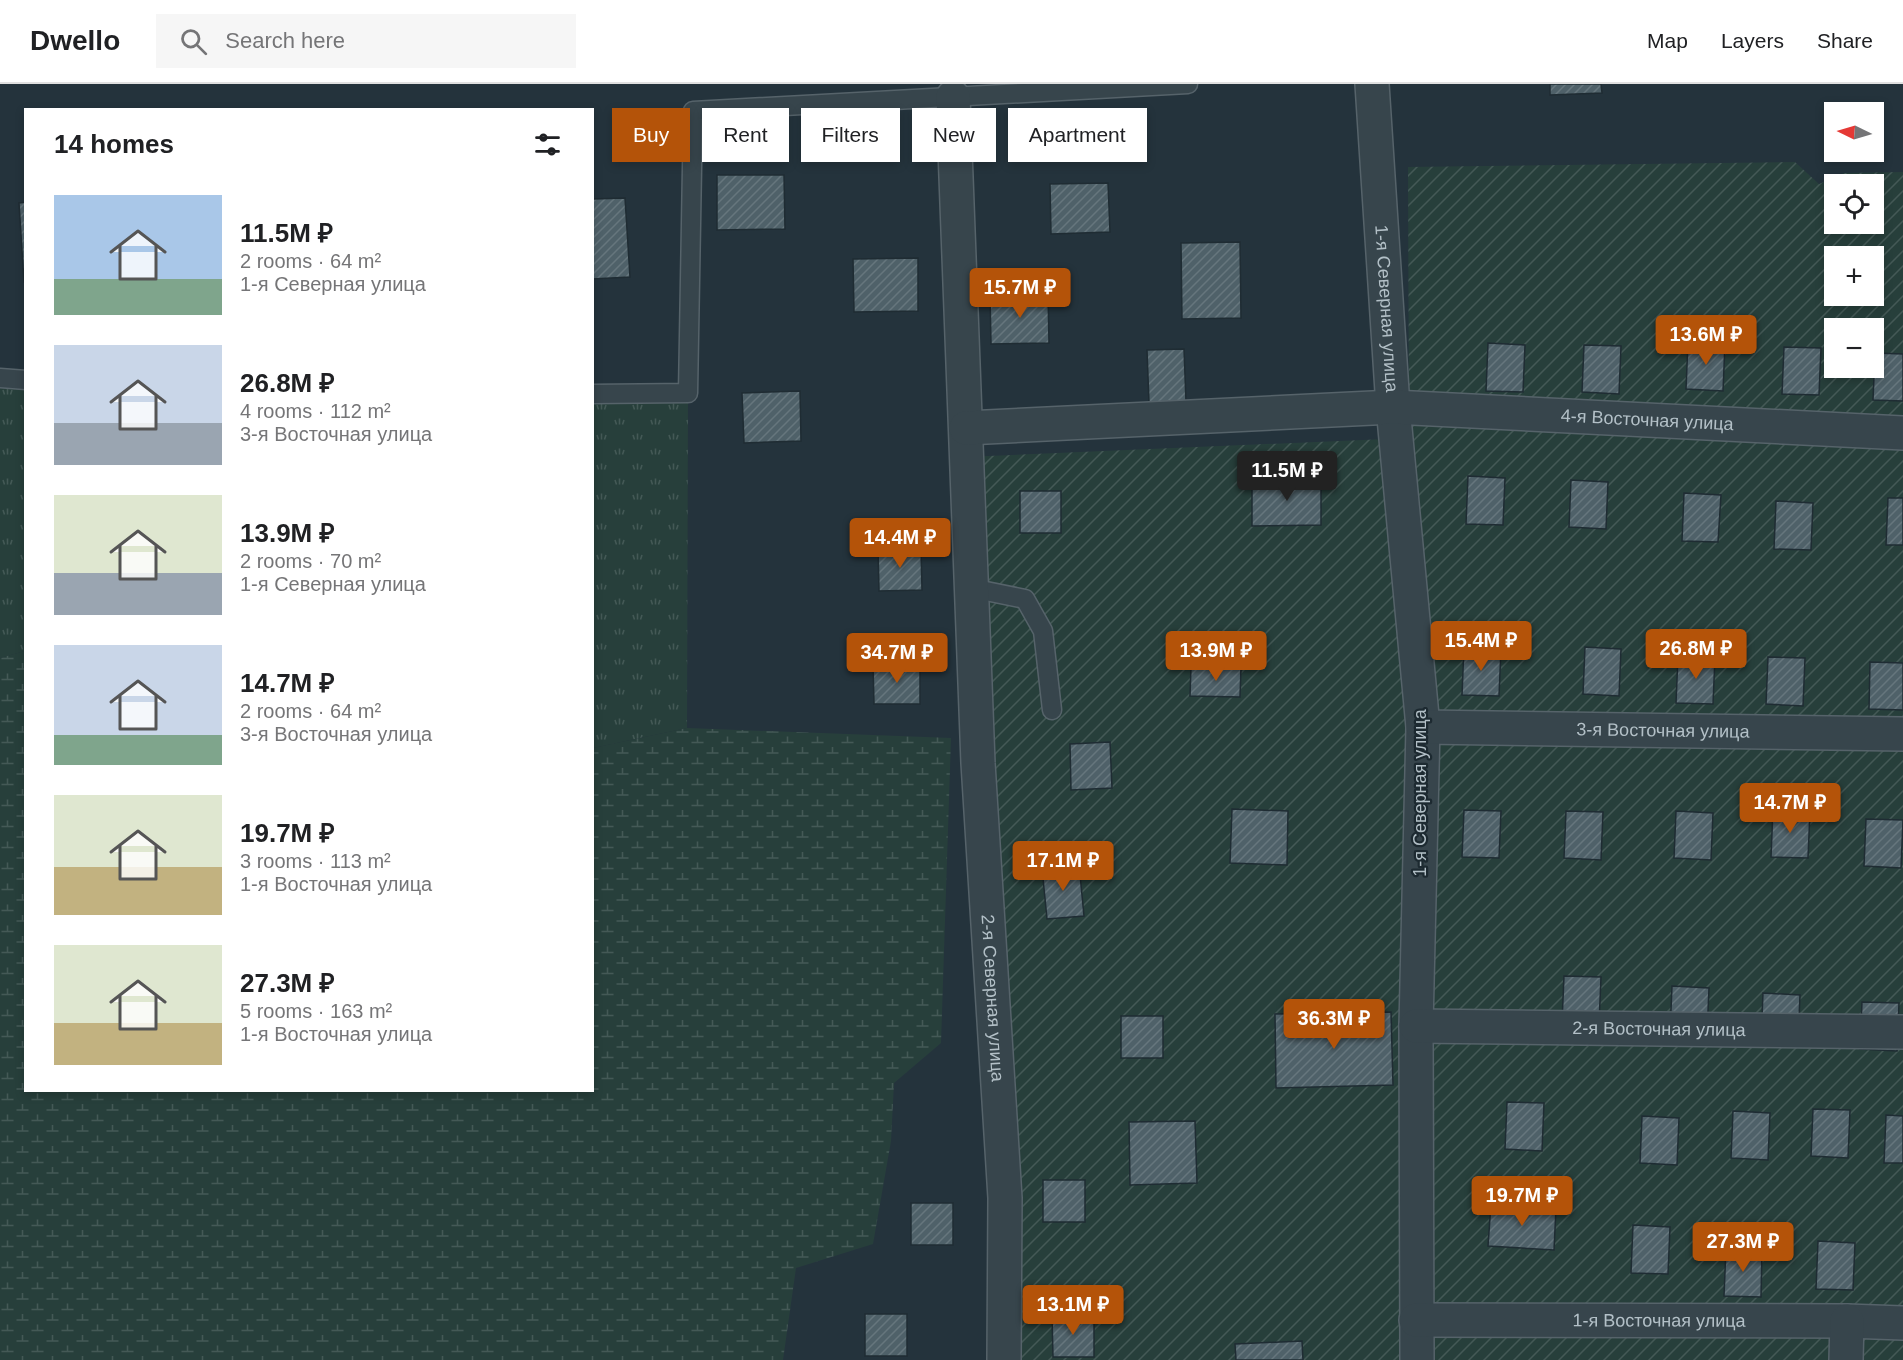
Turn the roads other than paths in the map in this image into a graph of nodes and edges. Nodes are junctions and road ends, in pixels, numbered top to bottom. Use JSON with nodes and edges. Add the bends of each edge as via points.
{"nodes":[{"id":1,"x":1188,"y":84,"type":"edge"},
{"id":2,"x":1372,"y":84,"type":"edge"},
{"id":3,"x":953,"y":97,"type":"junction"},
{"id":4,"x":0,"y":378,"type":"edge"},
{"id":5,"x":24,"y":380,"type":"edge"},
{"id":6,"x":594,"y":394,"type":"edge"},
{"id":7,"x":1393,"y":407,"type":"junction"},
{"id":8,"x":966,"y":428,"type":"junction"},
{"id":9,"x":1903,"y":433,"type":"edge"},
{"id":10,"x":971,"y":588,"type":"junction"},
{"id":11,"x":1052,"y":710,"type":"dead end"},
{"id":12,"x":1423,"y":727,"type":"junction"},
{"id":13,"x":1903,"y":734,"type":"edge"},
{"id":14,"x":1416,"y":1026,"type":"junction"},
{"id":15,"x":1903,"y":1032,"type":"edge"},
{"id":16,"x":1416,"y":1320,"type":"junction"},
{"id":17,"x":1846,"y":1321,"type":"junction"},
{"id":18,"x":1903,"y":1323,"type":"edge"},
{"id":19,"x":1004,"y":1360,"type":"edge"},
{"id":20,"x":1417,"y":1360,"type":"edge"},
{"id":21,"x":1846,"y":1360,"type":"edge"}],
"edges":[{"from":1,"to":3,"type":"lane"},
{"from":2,"to":7,"type":"street","name":"1-я Северная улица"},
{"from":3,"to":6,"type":"lane","via":[[693,111],[688,393]]},
{"from":3,"to":8,"type":"street","name":"2-я Северная улица"},
{"from":4,"to":5,"type":"lane"},
{"from":7,"to":8,"type":"street","name":"4-я Восточная улица"},
{"from":7,"to":9,"type":"street","name":"4-я Восточная улица"},
{"from":7,"to":12,"type":"street","name":"1-я Северная улица"},
{"from":8,"to":10,"type":"street","name":"2-я Северная улица"},
{"from":10,"to":11,"type":"lane","via":[[1025,599],[1043,631]]},
{"from":10,"to":19,"type":"street","name":"2-я Северная улица","via":[[978,774],[1005,1198]]},
{"from":12,"to":13,"type":"street","name":"3-я Восточная улица"},
{"from":12,"to":14,"type":"street","name":"1-я Северная улица"},
{"from":14,"to":15,"type":"street","name":"2-я Восточная улица"},
{"from":14,"to":16,"type":"street","name":"1-я Северная улица"},
{"from":16,"to":17,"type":"street","name":"1-я Восточная улица"},
{"from":16,"to":20,"type":"street","name":"1-я Северная улица"},
{"from":17,"to":18,"type":"street","name":"1-я Восточная улица"},
{"from":17,"to":21,"type":"street"}]}
